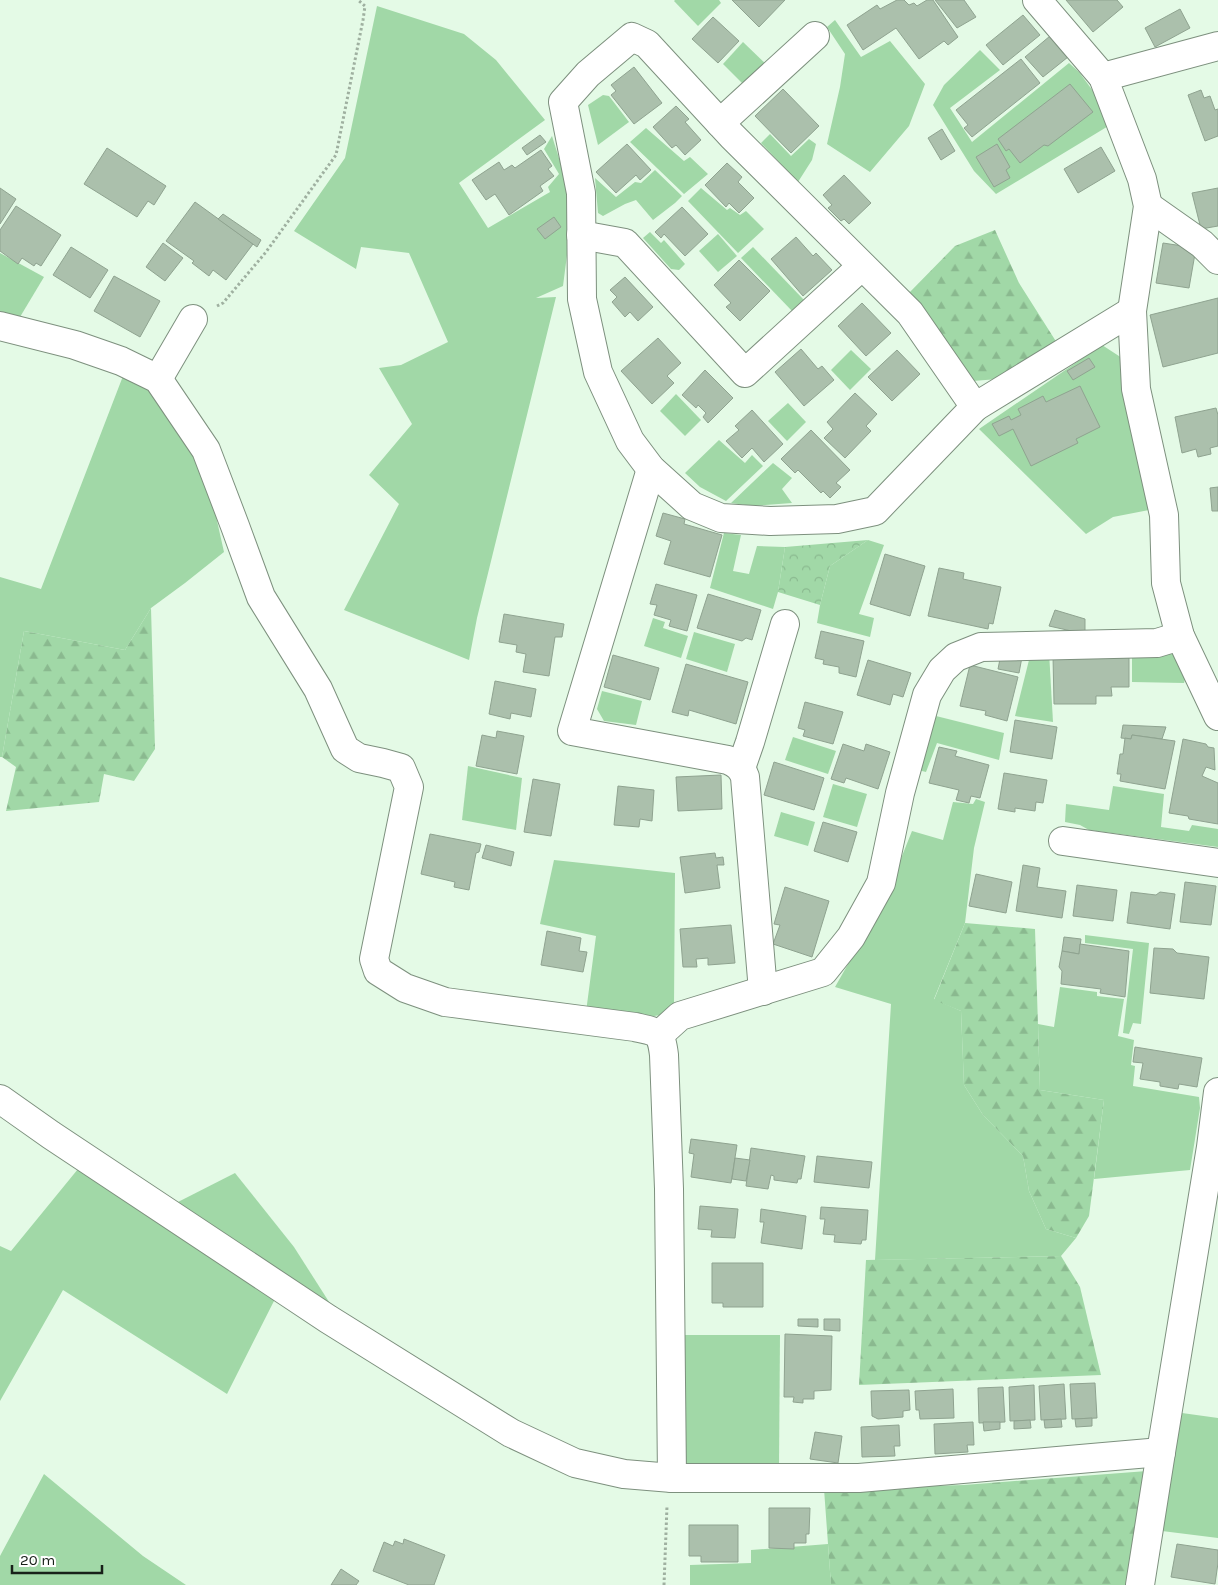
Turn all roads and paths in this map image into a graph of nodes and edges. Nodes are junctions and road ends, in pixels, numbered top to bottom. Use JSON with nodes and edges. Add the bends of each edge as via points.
{"nodes":[{"id":1,"x":358,"y":0,"type":"edge"},
{"id":2,"x":1037,"y":0,"type":"edge"},
{"id":3,"x":815,"y":36,"type":"dead end"},
{"id":4,"x":1218,"y":46,"type":"edge"},
{"id":5,"x":1102,"y":77,"type":"junction"},
{"id":6,"x":720,"y":123,"type":"junction"},
{"id":7,"x":1148,"y":206,"type":"junction"},
{"id":8,"x":581,"y":236,"type":"junction"},
{"id":9,"x":1218,"y":260,"type":"edge"},
{"id":10,"x":862,"y":266,"type":"junction"},
{"id":11,"x":1132,"y":311,"type":"junction"},
{"id":12,"x":193,"y":319,"type":"joint"},
{"id":13,"x":0,"y":326,"type":"edge"},
{"id":14,"x":158,"y":379,"type":"junction"},
{"id":15,"x":975,"y":407,"type":"junction"},
{"id":16,"x":651,"y":469,"type":"junction"},
{"id":17,"x":785,"y":624,"type":"dead end"},
{"id":18,"x":1180,"y":636,"type":"junction"},
{"id":19,"x":1218,"y":716,"type":"edge"},
{"id":20,"x":740,"y":768,"type":"junction"},
{"id":21,"x":1063,"y":841,"type":"dead end"},
{"id":22,"x":1218,"y":863,"type":"edge"},
{"id":23,"x":763,"y":991,"type":"junction"},
{"id":24,"x":659,"y":1035,"type":"junction"},
{"id":25,"x":1218,"y":1092,"type":"edge"},
{"id":26,"x":0,"y":1099,"type":"edge"},
{"id":27,"x":1215,"y":1147,"type":"edge"},
{"id":28,"x":1161,"y":1452,"type":"junction"},
{"id":29,"x":672,"y":1478,"type":"junction"},
{"id":30,"x":664,"y":1585,"type":"edge"},
{"id":31,"x":1140,"y":1585,"type":"edge"}],
"edges":[{"from":1,"to":12,"type":"path","via":[[365,6],[364,20],[336,155],[266,252],[223,303]]},
{"from":2,"to":5,"type":"street"},
{"from":3,"to":6,"type":"street"},
{"from":4,"to":5,"type":"street"},
{"from":5,"to":7,"type":"street","via":[[1142,179]]},
{"from":6,"to":8,"type":"street","via":[[647,44],[632,37],[588,74],[563,102],[581,193]]},
{"from":6,"to":10,"type":"street"},
{"from":7,"to":9,"type":"street","via":[[1202,244]]},
{"from":7,"to":11,"type":"street"},
{"from":8,"to":10,"type":"street","via":[[625,244],[746,374]]},
{"from":8,"to":16,"type":"street","via":[[582,299],[598,372],[630,441]]},
{"from":10,"to":15,"type":"street","via":[[910,313]]},
{"from":11,"to":15,"type":"street"},
{"from":11,"to":18,"type":"street","via":[[1136,388],[1164,515],[1166,583]]},
{"from":12,"to":14,"type":"street"},
{"from":13,"to":14,"type":"street","via":[[75,345],[121,361]]},
{"from":14,"to":24,"type":"street","via":[[206,450],[261,597],[318,689],[345,749],[358,758],[401,768],[409,787],[374,959],[378,971],[405,988],[445,1002],[634,1027]]},
{"from":15,"to":16,"type":"street","via":[[875,511],[837,519],[770,521],[722,518],[692,506]]},
{"from":16,"to":20,"type":"street","via":[[572,731],[728,760]]},
{"from":17,"to":20,"type":"street"},
{"from":18,"to":19,"type":"street"},
{"from":18,"to":23,"type":"street","via":[[1158,643],[981,647],[956,657],[942,670],[927,695],[900,793],[881,883],[851,937],[823,972]]},
{"from":20,"to":23,"type":"street","via":[[746,777]]},
{"from":21,"to":22,"type":"street"},
{"from":23,"to":24,"type":"street","via":[[680,1016]]},
{"from":24,"to":29,"type":"street","via":[[664,1055],[669,1189]]},
{"from":25,"to":27,"type":"street"},
{"from":26,"to":29,"type":"street","via":[[328,1319],[511,1433],[575,1463],[624,1474]]},
{"from":27,"to":28,"type":"street"},
{"from":28,"to":29,"type":"street","via":[[859,1478]]},
{"from":28,"to":31,"type":"street"},
{"from":29,"to":30,"type":"path","via":[[668,1496]]}]}
